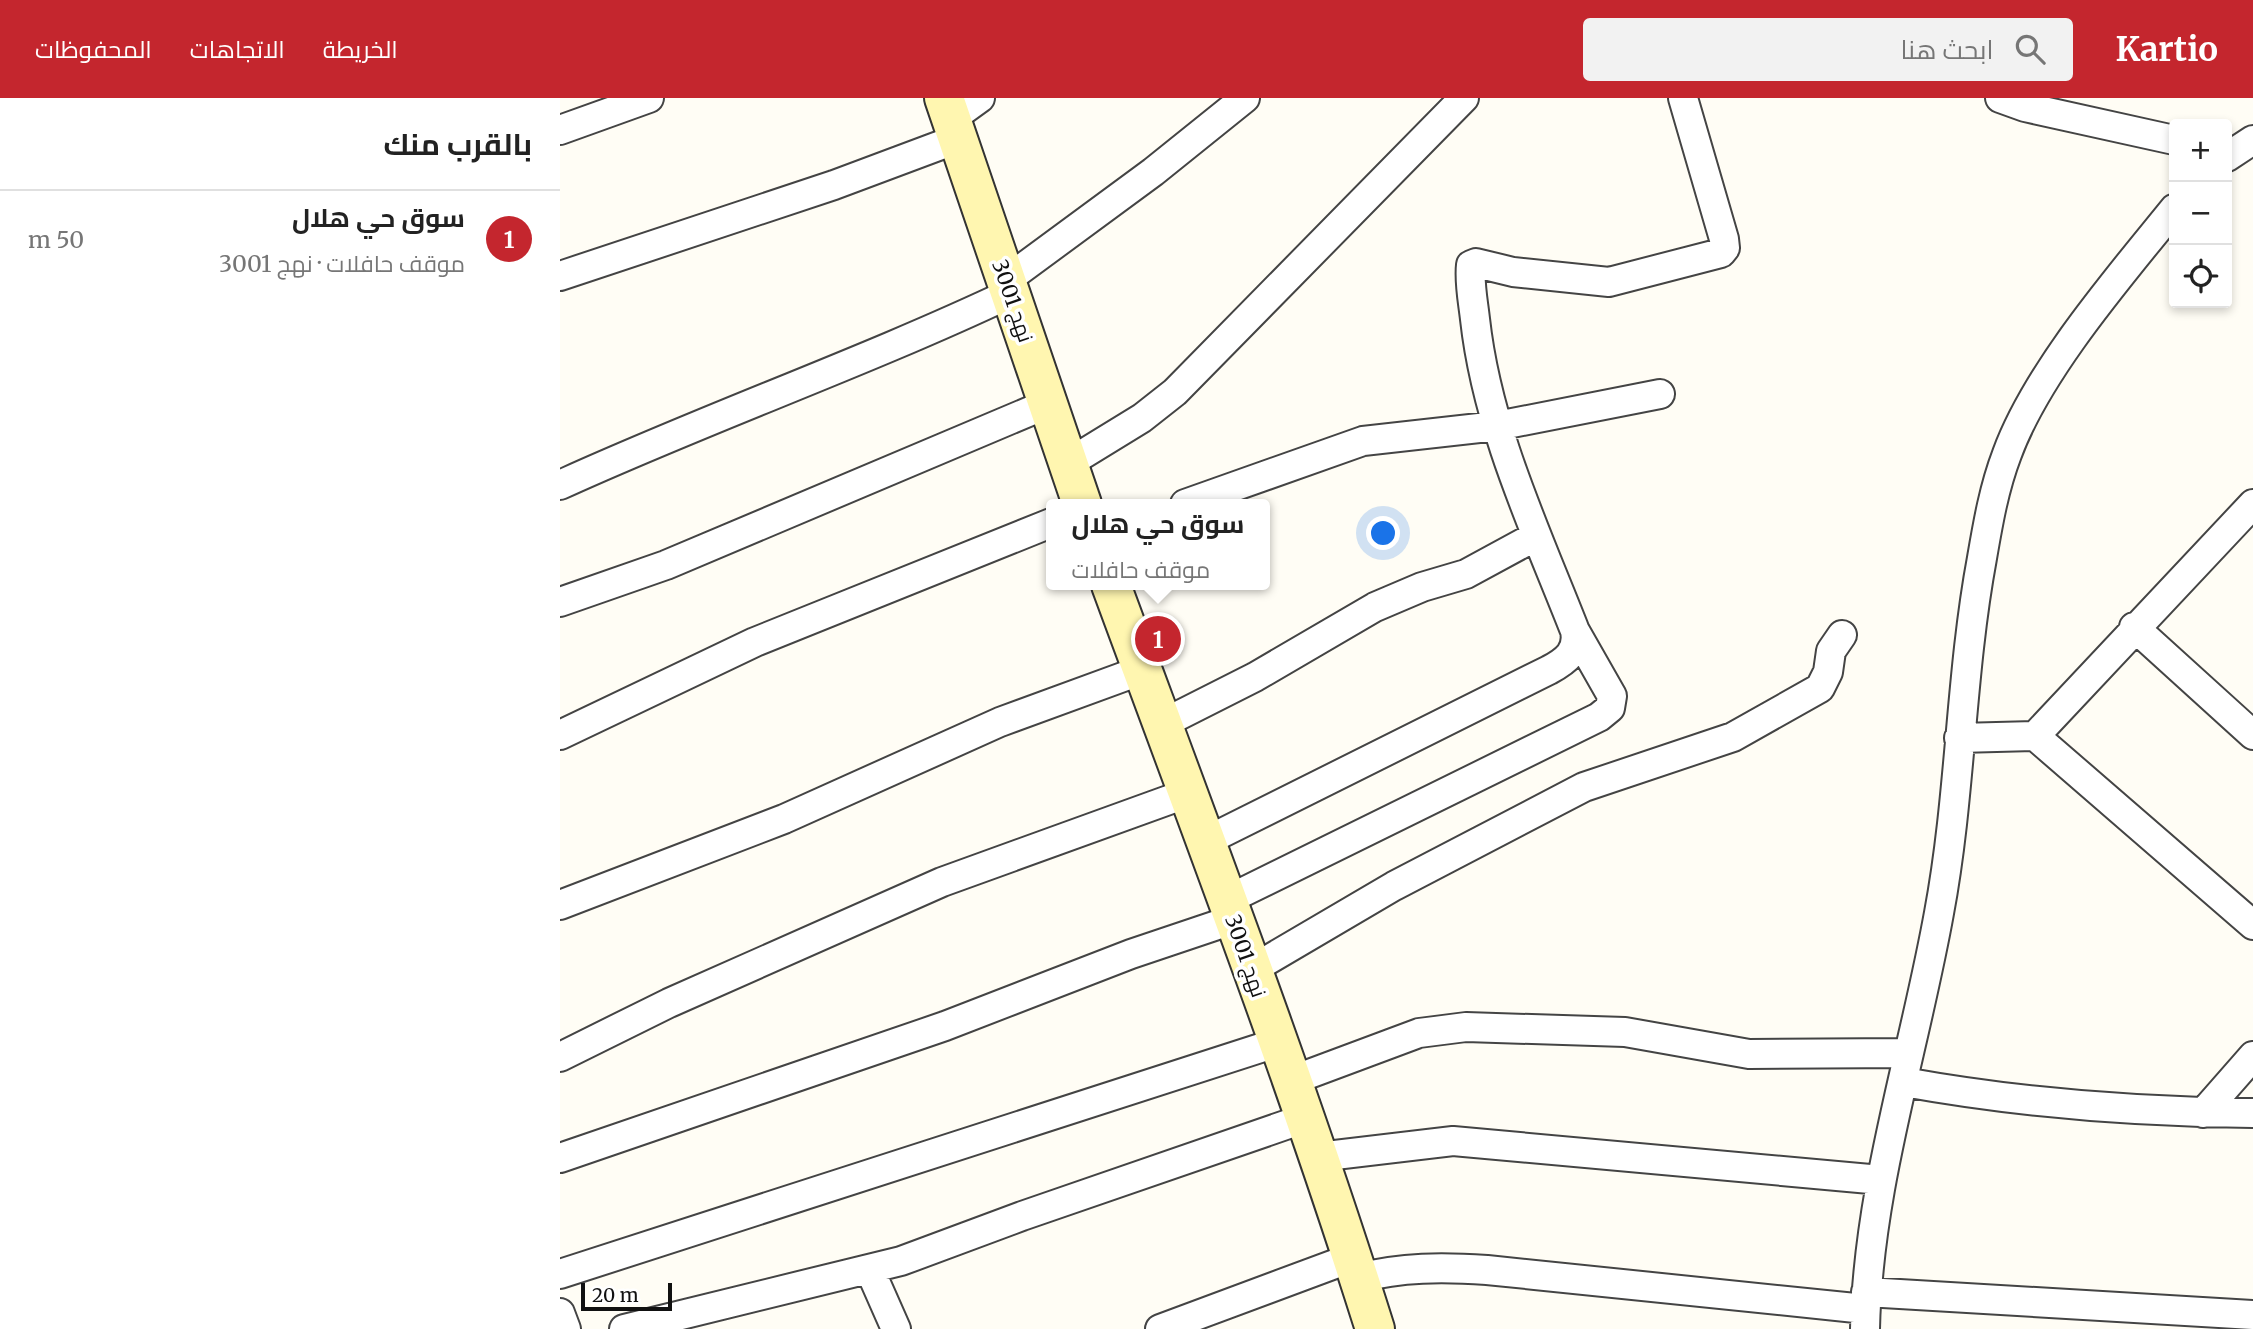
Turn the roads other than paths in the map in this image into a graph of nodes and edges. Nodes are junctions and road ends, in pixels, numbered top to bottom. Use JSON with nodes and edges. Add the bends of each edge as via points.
{"nodes":[{"id":1,"x":649,"y":98,"type":"edge"},
{"id":2,"x":1245,"y":98,"type":"edge"},
{"id":3,"x":1464,"y":98,"type":"edge"},
{"id":4,"x":1683,"y":98,"type":"edge"},
{"id":5,"x":2000,"y":98,"type":"edge"},
{"id":6,"x":958,"y":114,"type":"edge"},
{"id":7,"x":560,"y":130,"type":"edge"},
{"id":8,"x":2169,"y":139,"type":"edge"},
{"id":9,"x":2169,"y":216,"type":"edge"},
{"id":10,"x":560,"y":276,"type":"edge"},
{"id":11,"x":1008,"y":287,"type":"junction"},
{"id":12,"x":1660,"y":394,"type":"dead end"},
{"id":13,"x":1047,"y":404,"type":"junction"},
{"id":14,"x":1497,"y":426,"type":"junction"},
{"id":15,"x":1067,"y":464,"type":"junction"},
{"id":16,"x":562,"y":478,"type":"edge"},
{"id":17,"x":1080,"y":499,"type":"edge"},
{"id":18,"x":1199,"y":499,"type":"edge"},
{"id":19,"x":2253,"y":504,"type":"edge"},
{"id":20,"x":1046,"y":525,"type":"edge"},
{"id":21,"x":1536,"y":536,"type":"junction"},
{"id":22,"x":1113,"y":590,"type":"edge"},
{"id":23,"x":560,"y":602,"type":"edge"},
{"id":24,"x":2134,"y":627,"type":"junction"},
{"id":25,"x":1575,"y":631,"type":"junction"},
{"id":26,"x":1842,"y":635,"type":"dead end"},
{"id":27,"x":1142,"y":670,"type":"junction"},
{"id":28,"x":1162,"y":724,"type":"junction"},
{"id":29,"x":560,"y":735,"type":"edge"},
{"id":30,"x":2253,"y":735,"type":"edge"},
{"id":31,"x":2035,"y":736,"type":"junction"},
{"id":32,"x":1959,"y":738,"type":"junction"},
{"id":33,"x":1188,"y":793,"type":"junction"},
{"id":34,"x":1206,"y":841,"type":"junction"},
{"id":35,"x":560,"y":905,"type":"edge"},
{"id":36,"x":1231,"y":910,"type":"junction"},
{"id":37,"x":2253,"y":925,"type":"edge"},
{"id":38,"x":1251,"y":970,"type":"junction"},
{"id":39,"x":1276,"y":1043,"type":"junction"},
{"id":40,"x":1909,"y":1054,"type":"junction"},
{"id":41,"x":2253,"y":1056,"type":"edge"},
{"id":42,"x":560,"y":1057,"type":"edge"},
{"id":43,"x":1293,"y":1080,"type":"junction"},
{"id":44,"x":1903,"y":1082,"type":"junction"},
{"id":45,"x":2203,"y":1113,"type":"junction"},
{"id":46,"x":2253,"y":1113,"type":"edge"},
{"id":47,"x":1303,"y":1119,"type":"junction"},
{"id":48,"x":1318,"y":1157,"type":"junction"},
{"id":49,"x":560,"y":1158,"type":"edge"},
{"id":50,"x":1881,"y":1180,"type":"junction"},
{"id":51,"x":1355,"y":1268,"type":"junction"},
{"id":52,"x":870,"y":1270,"type":"junction"},
{"id":53,"x":560,"y":1274,"type":"edge"},
{"id":54,"x":1865,"y":1310,"type":"edge"},
{"id":55,"x":560,"y":1313,"type":"edge"},
{"id":56,"x":2253,"y":1315,"type":"edge"},
{"id":57,"x":566,"y":1329,"type":"edge"},
{"id":58,"x":624,"y":1329,"type":"edge"},
{"id":59,"x":896,"y":1329,"type":"edge"},
{"id":60,"x":1160,"y":1329,"type":"edge"},
{"id":61,"x":1375,"y":1329,"type":"edge"}],
"edges":[{"from":1,"to":7,"type":"street"},
{"from":2,"to":11,"type":"street"},
{"from":3,"to":15,"type":"street","via":[[1175,392]]},
{"from":4,"to":14,"type":"street","via":[[1725,248],[1668,269],[1609,282],[1471,265],[1477,339]]},
{"from":5,"to":8,"type":"street"},
{"from":6,"to":10,"type":"street","via":[[834,185]]},
{"from":6,"to":11,"type":"street","name":"نهج 3001"},
{"from":9,"to":32,"type":"street","via":[[2068,347],[2023,417],[2007,454],[1992,502],[1971,618]]},
{"from":11,"to":13,"type":"street","name":"نهج 3001"},
{"from":11,"to":16,"type":"street","via":[[878,353]]},
{"from":12,"to":14,"type":"street"},
{"from":13,"to":15,"type":"street","name":"نهج 3001"},
{"from":13,"to":23,"type":"street","via":[[666,565]]},
{"from":14,"to":18,"type":"street","via":[[1363,442]]},
{"from":14,"to":21,"type":"street"},
{"from":15,"to":17,"type":"street","name":"نهج 3001"},
{"from":19,"to":24,"type":"street"},
{"from":20,"to":29,"type":"street","via":[[755,642]]},
{"from":21,"to":25,"type":"street"},
{"from":21,"to":28,"type":"street","via":[[1466,574],[1375,607],[1255,677]]},
{"from":22,"to":27,"type":"street","name":"نهج 3001"},
{"from":24,"to":30,"type":"street"},
{"from":24,"to":31,"type":"street"},
{"from":25,"to":34,"type":"street","via":[[1575,648],[1562,663]]},
{"from":25,"to":36,"type":"street","via":[[1612,696],[1610,708],[1599,717]]},
{"from":26,"to":38,"type":"street","via":[[1831,651],[1820,688],[1733,737],[1584,787],[1394,886]]},
{"from":27,"to":28,"type":"street","name":"نهج 3001"},
{"from":27,"to":35,"type":"street","via":[[1000,722],[784,819]]},
{"from":28,"to":33,"type":"street","name":"نهج 3001"},
{"from":31,"to":32,"type":"street"},
{"from":31,"to":37,"type":"street"},
{"from":32,"to":40,"type":"street","via":[[1940,909]]},
{"from":33,"to":34,"type":"street","name":"نهج 3001"},
{"from":33,"to":42,"type":"street","via":[[942,882],[669,1003]]},
{"from":34,"to":36,"type":"street","name":"نهج 3001"},
{"from":36,"to":38,"type":"street","name":"نهج 3001"},
{"from":36,"to":49,"type":"street","via":[[1131,954],[932,1030]]},
{"from":38,"to":39,"type":"street","name":"نهج 3001"},
{"from":39,"to":43,"type":"street","name":"نهج 3001"},
{"from":39,"to":53,"type":"street"},
{"from":40,"to":43,"type":"street","via":[[1749,1054],[1625,1032],[1466,1027],[1419,1033]]},
{"from":40,"to":44,"type":"street"},
{"from":41,"to":45,"type":"street"},
{"from":43,"to":47,"type":"street","name":"نهج 3001"},
{"from":44,"to":45,"type":"street","via":[[2053,1105]]},
{"from":44,"to":50,"type":"street"},
{"from":45,"to":46,"type":"street"},
{"from":47,"to":48,"type":"street","name":"نهج 3001"},
{"from":47,"to":52,"type":"street"},
{"from":48,"to":50,"type":"street","via":[[1453,1140]]},
{"from":48,"to":51,"type":"street","name":"نهج 3001"},
{"from":50,"to":54,"type":"street"},
{"from":51,"to":54,"type":"street","via":[[1487,1270]]},
{"from":51,"to":60,"type":"street"},
{"from":51,"to":61,"type":"street","name":"نهج 3001"},
{"from":52,"to":58,"type":"street"},
{"from":52,"to":59,"type":"street"},
{"from":54,"to":56,"type":"street"},
{"from":55,"to":57,"type":"street"}]}
